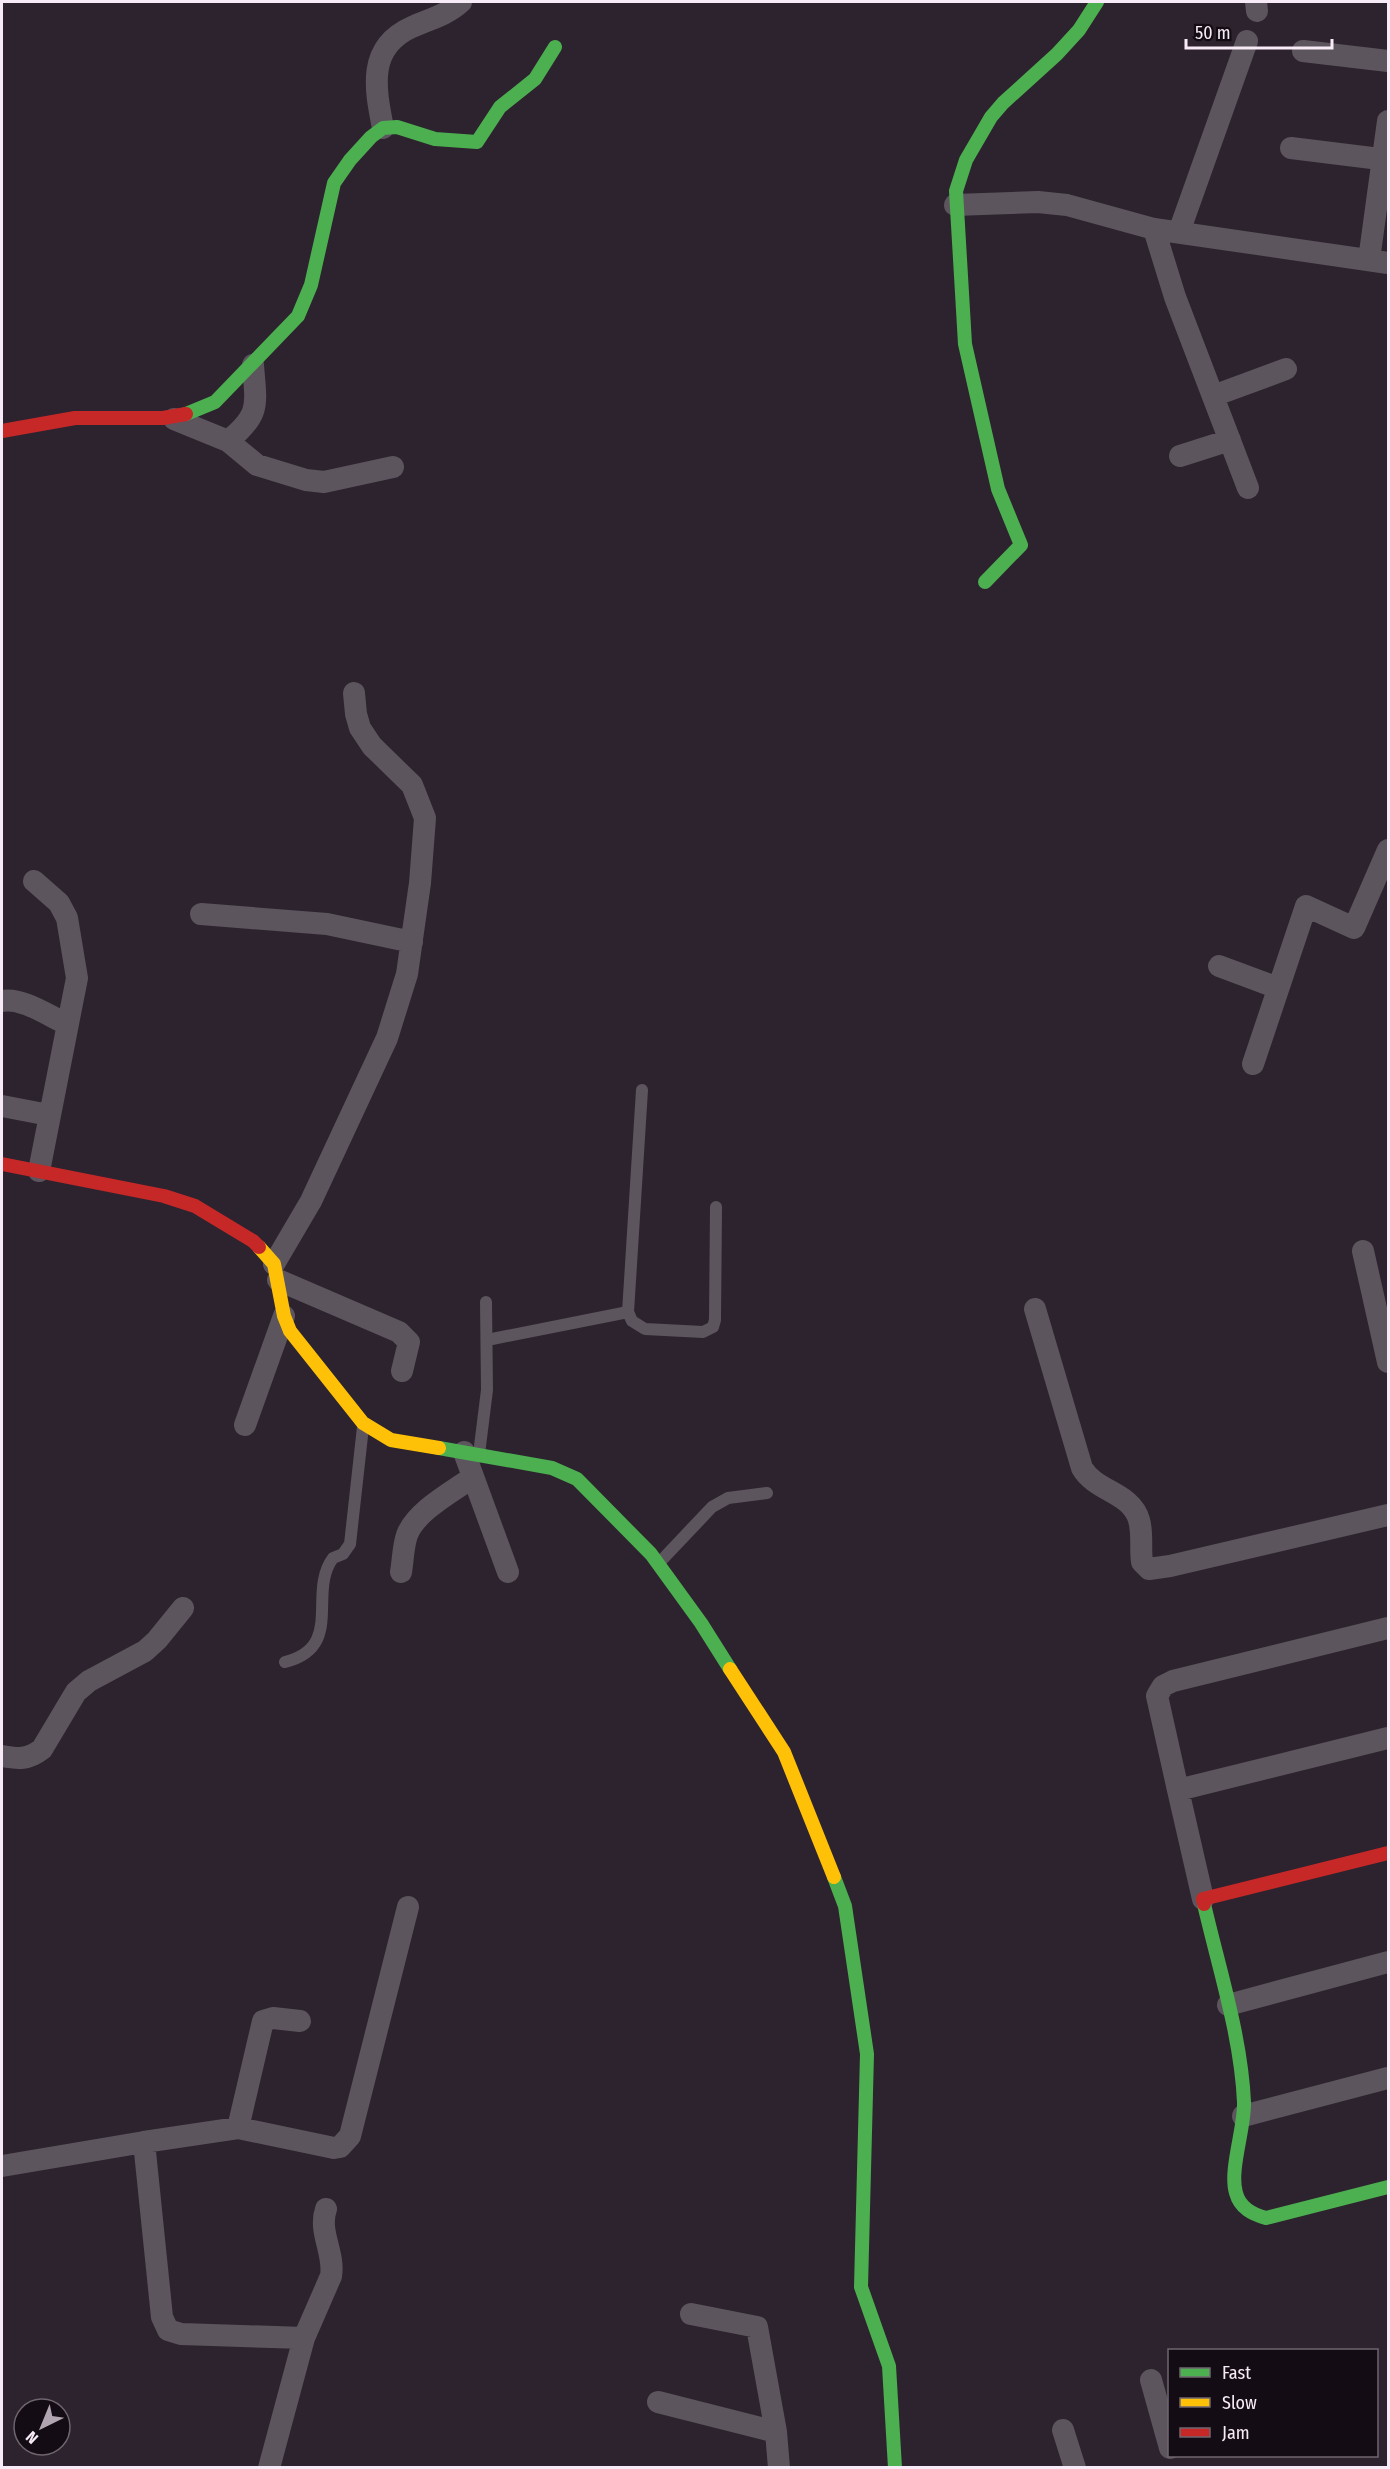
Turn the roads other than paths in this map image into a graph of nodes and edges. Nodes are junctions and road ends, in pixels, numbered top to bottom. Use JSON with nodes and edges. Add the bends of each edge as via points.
{"nodes":[{"id":1,"x":461,"y":2,"type":"edge"},
{"id":2,"x":1096,"y":2,"type":"edge"},
{"id":3,"x":1247,"y":41,"type":"dead end"},
{"id":4,"x":555,"y":47,"type":"dead end"},
{"id":5,"x":1303,"y":51,"type":"dead end"},
{"id":6,"x":1389,"y":61,"type":"edge"},
{"id":7,"x":1389,"y":121,"type":"edge"},
{"id":8,"x":383,"y":128,"type":"junction"},
{"id":9,"x":1292,"y":148,"type":"dead end"},
{"id":10,"x":1386,"y":160,"type":"edge"},
{"id":11,"x":955,"y":205,"type":"junction"},
{"id":12,"x":1154,"y":229,"type":"junction"},
{"id":13,"x":1179,"y":232,"type":"junction"},
{"id":14,"x":1379,"y":261,"type":"edge"},
{"id":15,"x":253,"y":365,"type":"junction"},
{"id":16,"x":1286,"y":369,"type":"dead end"},
{"id":17,"x":1213,"y":396,"type":"junction"},
{"id":18,"x":174,"y":419,"type":"junction"},
{"id":19,"x":2,"y":431,"type":"edge"},
{"id":20,"x":1230,"y":440,"type":"junction"},
{"id":21,"x":228,"y":441,"type":"junction"},
{"id":22,"x":1180,"y":456,"type":"dead end"},
{"id":23,"x":393,"y":467,"type":"dead end"},
{"id":24,"x":1248,"y":488,"type":"dead end"},
{"id":25,"x":985,"y":582,"type":"dead end"},
{"id":26,"x":354,"y":693,"type":"dead end"},
{"id":27,"x":1389,"y":850,"type":"edge"},
{"id":28,"x":34,"y":881,"type":"dead end"},
{"id":29,"x":201,"y":914,"type":"dead end"},
{"id":30,"x":412,"y":942,"type":"junction"},
{"id":31,"x":1219,"y":966,"type":"dead end"},
{"id":32,"x":1278,"y":988,"type":"junction"},
{"id":33,"x":2,"y":1001,"type":"edge"},
{"id":34,"x":67,"y":1024,"type":"junction"},
{"id":35,"x":1253,"y":1064,"type":"dead end"},
{"id":36,"x":642,"y":1090,"type":"dead end"},
{"id":37,"x":2,"y":1106,"type":"edge"},
{"id":38,"x":49,"y":1115,"type":"junction"},
{"id":39,"x":2,"y":1164,"type":"edge"},
{"id":40,"x":39,"y":1171,"type":"junction"},
{"id":41,"x":716,"y":1207,"type":"dead end"},
{"id":42,"x":1363,"y":1251,"type":"dead end"},
{"id":43,"x":276,"y":1272,"type":"junction"},
{"id":44,"x":486,"y":1302,"type":"dead end"},
{"id":45,"x":1035,"y":1309,"type":"dead end"},
{"id":46,"x":628,"y":1312,"type":"junction"},
{"id":47,"x":284,"y":1316,"type":"junction"},
{"id":48,"x":487,"y":1340,"type":"junction"},
{"id":49,"x":1389,"y":1362,"type":"edge"},
{"id":50,"x":402,"y":1371,"type":"dead end"},
{"id":51,"x":363,"y":1423,"type":"junction"},
{"id":52,"x":245,"y":1425,"type":"dead end"},
{"id":53,"x":471,"y":1453,"type":"junction"},
{"id":54,"x":473,"y":1477,"type":"junction"},
{"id":55,"x":767,"y":1493,"type":"dead end"},
{"id":56,"x":1389,"y":1515,"type":"edge"},
{"id":57,"x":658,"y":1564,"type":"junction"},
{"id":58,"x":401,"y":1572,"type":"dead end"},
{"id":59,"x":508,"y":1572,"type":"dead end"},
{"id":60,"x":183,"y":1608,"type":"dead end"},
{"id":61,"x":1389,"y":1628,"type":"edge"},
{"id":62,"x":285,"y":1662,"type":"dead end"},
{"id":63,"x":1389,"y":1738,"type":"edge"},
{"id":64,"x":2,"y":1756,"type":"edge"},
{"id":65,"x":1178,"y":1790,"type":"junction"},
{"id":66,"x":1389,"y":1853,"type":"edge"},
{"id":67,"x":1203,"y":1899,"type":"junction"},
{"id":68,"x":408,"y":1907,"type":"dead end"},
{"id":69,"x":1389,"y":1962,"type":"edge"},
{"id":70,"x":1228,"y":2005,"type":"junction"},
{"id":71,"x":300,"y":2021,"type":"dead end"},
{"id":72,"x":1389,"y":2078,"type":"edge"},
{"id":73,"x":1243,"y":2116,"type":"junction"},
{"id":74,"x":238,"y":2128,"type":"junction"},
{"id":75,"x":144,"y":2142,"type":"junction"},
{"id":76,"x":2,"y":2166,"type":"edge"},
{"id":77,"x":1389,"y":2187,"type":"edge"},
{"id":78,"x":326,"y":2209,"type":"dead end"},
{"id":79,"x":691,"y":2314,"type":"dead end"},
{"id":80,"x":304,"y":2338,"type":"junction"},
{"id":81,"x":1151,"y":2380,"type":"dead end"},
{"id":82,"x":658,"y":2402,"type":"dead end"},
{"id":83,"x":1063,"y":2430,"type":"dead end"},
{"id":84,"x":776,"y":2432,"type":"junction"},
{"id":85,"x":1168,"y":2441,"type":"edge"},
{"id":86,"x":269,"y":2468,"type":"edge"},
{"id":87,"x":779,"y":2468,"type":"edge"},
{"id":88,"x":895,"y":2468,"type":"edge"},
{"id":89,"x":1075,"y":2468,"type":"edge"}],
"edges":[{"from":1,"to":8,"type":"street","via":[[452,10],[410,28],[387,47],[378,64],[377,96]]},
{"from":2,"to":11,"type":"street","via":[[1079,30],[991,117],[966,160]]},
{"from":3,"to":13,"type":"street"},
{"from":4,"to":8,"type":"street","via":[[535,79],[500,107],[477,142],[453,142],[397,127]]},
{"from":5,"to":6,"type":"street"},
{"from":7,"to":10,"type":"street"},
{"from":8,"to":15,"type":"street","via":[[350,160],[334,183],[311,285],[298,316]]},
{"from":9,"to":10,"type":"street"},
{"from":10,"to":14,"type":"street"},
{"from":11,"to":12,"type":"street","via":[[1067,205]]},
{"from":11,"to":25,"type":"street","via":[[965,344],[998,489],[1021,545]]},
{"from":12,"to":13,"type":"street"},
{"from":12,"to":17,"type":"street"},
{"from":13,"to":14,"type":"street"},
{"from":15,"to":18,"type":"street","via":[[215,402],[199,412]]},
{"from":15,"to":21,"type":"street","via":[[253,416]]},
{"from":16,"to":17,"type":"street"},
{"from":17,"to":20,"type":"street"},
{"from":18,"to":19,"type":"street","via":[[76,418]]},
{"from":18,"to":21,"type":"street"},
{"from":20,"to":22,"type":"street"},
{"from":20,"to":24,"type":"street"},
{"from":21,"to":23,"type":"street","via":[[257,465],[306,480],[324,482]]},
{"from":26,"to":30,"type":"street","via":[[360,728],[372,746],[411,785],[425,818]]},
{"from":27,"to":32,"type":"street","via":[[1354,928],[1306,906]]},
{"from":28,"to":34,"type":"street","via":[[59,903],[67,918],[77,978]]},
{"from":29,"to":30,"type":"street","via":[[327,924]]},
{"from":30,"to":43,"type":"street","via":[[408,974],[387,1038]]},
{"from":31,"to":32,"type":"street"},
{"from":32,"to":35,"type":"street"},
{"from":33,"to":34,"type":"street","via":[[26,1005]]},
{"from":34,"to":38,"type":"street"},
{"from":36,"to":46,"type":"lane"},
{"from":37,"to":38,"type":"street"},
{"from":38,"to":40,"type":"street"},
{"from":39,"to":40,"type":"street"},
{"from":40,"to":43,"type":"street","via":[[195,1206],[253,1241]]},
{"from":41,"to":46,"type":"lane","via":[[713,1327],[704,1332],[645,1329],[632,1321]]},
{"from":42,"to":49,"type":"street"},
{"from":43,"to":47,"type":"street"},
{"from":43,"to":50,"type":"street","via":[[399,1332],[409,1342]]},
{"from":44,"to":48,"type":"lane"},
{"from":45,"to":56,"type":"street","via":[[1082,1468],[1096,1484],[1123,1498],[1136,1514],[1142,1562],[1149,1569]]},
{"from":46,"to":48,"type":"lane"},
{"from":47,"to":51,"type":"street","via":[[303,1350]]},
{"from":47,"to":52,"type":"street"},
{"from":48,"to":53,"type":"lane","via":[[487,1390]]},
{"from":51,"to":53,"type":"street","via":[[391,1440]]},
{"from":51,"to":62,"type":"lane","via":[[350,1544],[343,1554],[333,1558],[326,1574],[318,1640],[301,1658]]},
{"from":53,"to":54,"type":"street"},
{"from":53,"to":57,"type":"street","via":[[552,1468],[577,1479]]},
{"from":54,"to":58,"type":"street","via":[[423,1512],[414,1523],[407,1535]]},
{"from":54,"to":59,"type":"street"},
{"from":55,"to":57,"type":"lane","via":[[728,1498],[712,1507]]},
{"from":57,"to":88,"type":"street","via":[[784,1752],[845,1905],[867,2054],[861,2287],[888,2366]]},
{"from":60,"to":64,"type":"street","via":[[145,1651],[76,1692],[42,1749],[21,1759]]},
{"from":61,"to":65,"type":"street","via":[[1163,1686],[1157,1702]]},
{"from":63,"to":65,"type":"street"},
{"from":65,"to":67,"type":"street"},
{"from":66,"to":67,"type":"street"},
{"from":67,"to":70,"type":"street"},
{"from":68,"to":74,"type":"street","via":[[350,2136],[345,2143],[334,2148]]},
{"from":69,"to":70,"type":"street"},
{"from":70,"to":73,"type":"street","via":[[1240,2061]]},
{"from":71,"to":74,"type":"street","via":[[263,2021]]},
{"from":72,"to":73,"type":"street"},
{"from":73,"to":77,"type":"street","via":[[1234,2186],[1241,2207],[1251,2214],[1266,2217]]},
{"from":74,"to":75,"type":"street"},
{"from":75,"to":76,"type":"street"},
{"from":75,"to":80,"type":"street","via":[[162,2317],[168,2330],[181,2334]]},
{"from":78,"to":80,"type":"street","via":[[322,2224],[331,2276]]},
{"from":79,"to":84,"type":"street","via":[[757,2327]]},
{"from":80,"to":86,"type":"street"},
{"from":81,"to":85,"type":"street"},
{"from":82,"to":84,"type":"street"},
{"from":83,"to":89,"type":"street"},
{"from":84,"to":87,"type":"street"}]}
